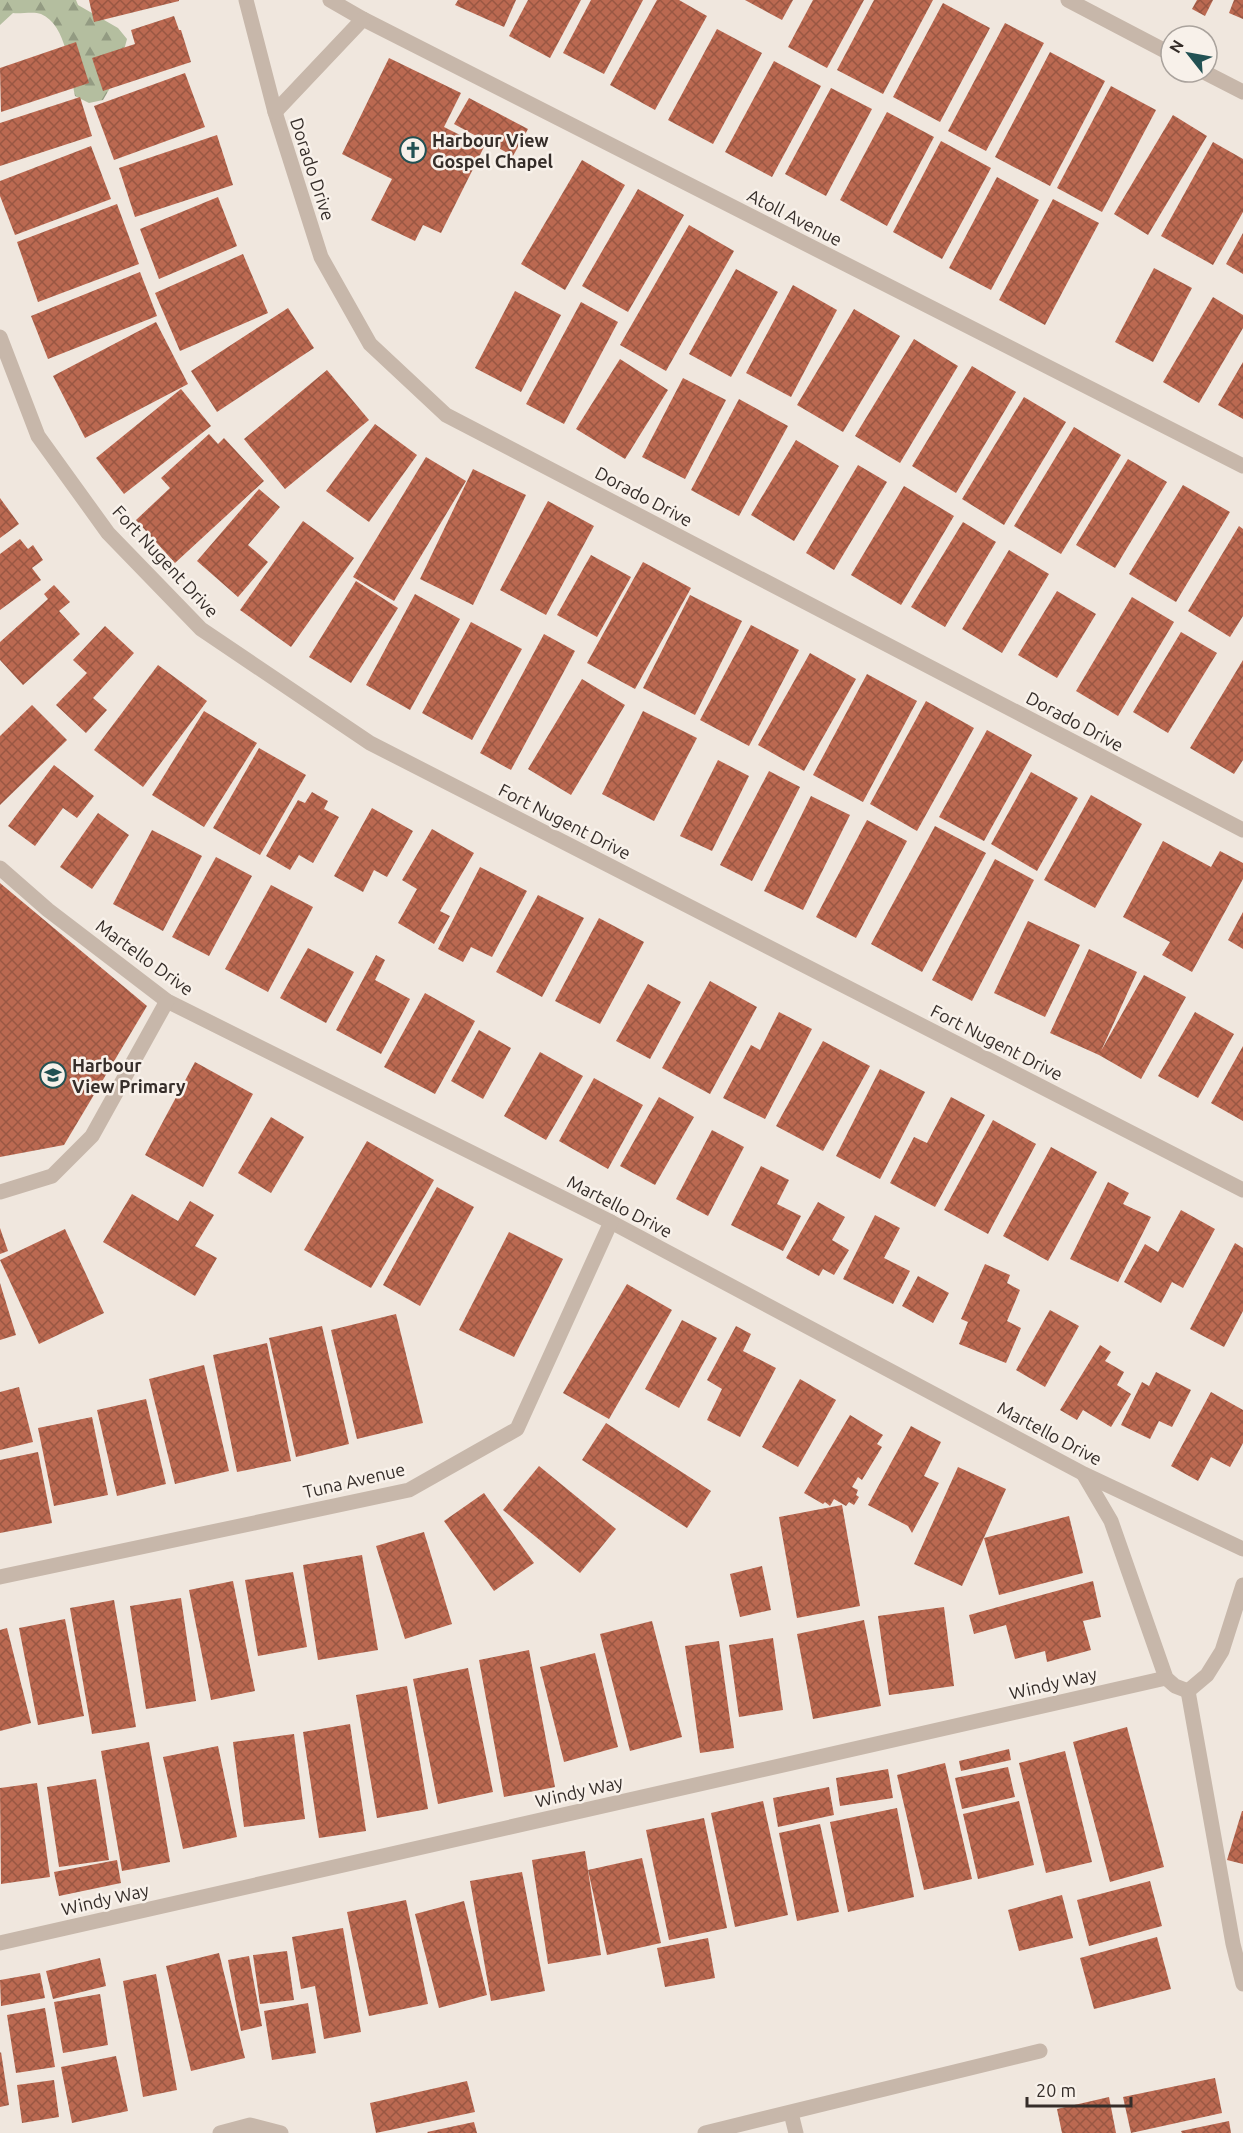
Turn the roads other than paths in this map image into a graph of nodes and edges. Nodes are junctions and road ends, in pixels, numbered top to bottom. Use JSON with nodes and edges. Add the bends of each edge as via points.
{"nodes":[{"id":1,"x":246,"y":0,"type":"edge"},
{"id":2,"x":330,"y":0,"type":"edge"},
{"id":3,"x":1068,"y":0,"type":"edge"},
{"id":4,"x":363,"y":19,"type":"junction"},
{"id":5,"x":1159,"y":48,"type":"edge"},
{"id":6,"x":1219,"y":80,"type":"edge"},
{"id":7,"x":1243,"y":92,"type":"edge"},
{"id":8,"x":275,"y":112,"type":"junction"},
{"id":9,"x":0,"y":337,"type":"edge"},
{"id":10,"x":1243,"y":466,"type":"edge"},
{"id":11,"x":1243,"y":830,"type":"edge"},
{"id":12,"x":0,"y":868,"type":"edge"},
{"id":13,"x":167,"y":1002,"type":"junction"},
{"id":14,"x":1243,"y":1190,"type":"edge"},
{"id":15,"x":0,"y":1192,"type":"edge"},
{"id":16,"x":611,"y":1222,"type":"junction"},
{"id":17,"x":1084,"y":1474,"type":"junction"},
{"id":18,"x":1243,"y":1549,"type":"edge"},
{"id":19,"x":0,"y":1577,"type":"edge"},
{"id":20,"x":1243,"y":1585,"type":"edge"},
{"id":21,"x":1166,"y":1678,"type":"junction"},
{"id":22,"x":1188,"y":1691,"type":"junction"},
{"id":23,"x":0,"y":1942,"type":"edge"},
{"id":24,"x":1243,"y":1984,"type":"edge"},
{"id":25,"x":1040,"y":2051,"type":"dead end"},
{"id":26,"x":791,"y":2113,"type":"junction"},
{"id":27,"x":220,"y":2133,"type":"edge"},
{"id":28,"x":280,"y":2133,"type":"edge"},
{"id":29,"x":705,"y":2133,"type":"edge"},
{"id":30,"x":796,"y":2133,"type":"edge"}],
"edges":[{"from":1,"to":8,"type":"street","name":"Dorado Drive"},
{"from":2,"to":4,"type":"street","name":"Atoll Avenue"},
{"from":3,"to":5,"type":"street"},
{"from":4,"to":8,"type":"street"},
{"from":4,"to":10,"type":"street","name":"Atoll Avenue"},
{"from":6,"to":7,"type":"street"},
{"from":8,"to":11,"type":"street","name":"Dorado Drive","via":[[321,257],[370,344],[446,415]]},
{"from":9,"to":14,"type":"street","name":"Fort Nugent Drive","via":[[38,436],[108,533],[201,629],[370,743]]},
{"from":12,"to":13,"type":"street","name":"Martello Drive"},
{"from":13,"to":15,"type":"street","via":[[92,1136],[52,1176]]},
{"from":13,"to":16,"type":"street","name":"Martello Drive"},
{"from":16,"to":17,"type":"street","name":"Martello Drive"},
{"from":16,"to":19,"type":"street","name":"Tuna Avenue","via":[[517,1429],[409,1490]]},
{"from":17,"to":18,"type":"street","name":"Martello Drive"},
{"from":17,"to":21,"type":"street","via":[[1111,1521]]},
{"from":20,"to":22,"type":"street","via":[[1222,1651],[1207,1675]]},
{"from":21,"to":22,"type":"street"},
{"from":21,"to":23,"type":"street","name":"Windy Way"},
{"from":22,"to":24,"type":"street"},
{"from":25,"to":26,"type":"street"},
{"from":26,"to":29,"type":"street"},
{"from":26,"to":30,"type":"street"},
{"from":27,"to":28,"type":"street","via":[[250,2125]]}]}
